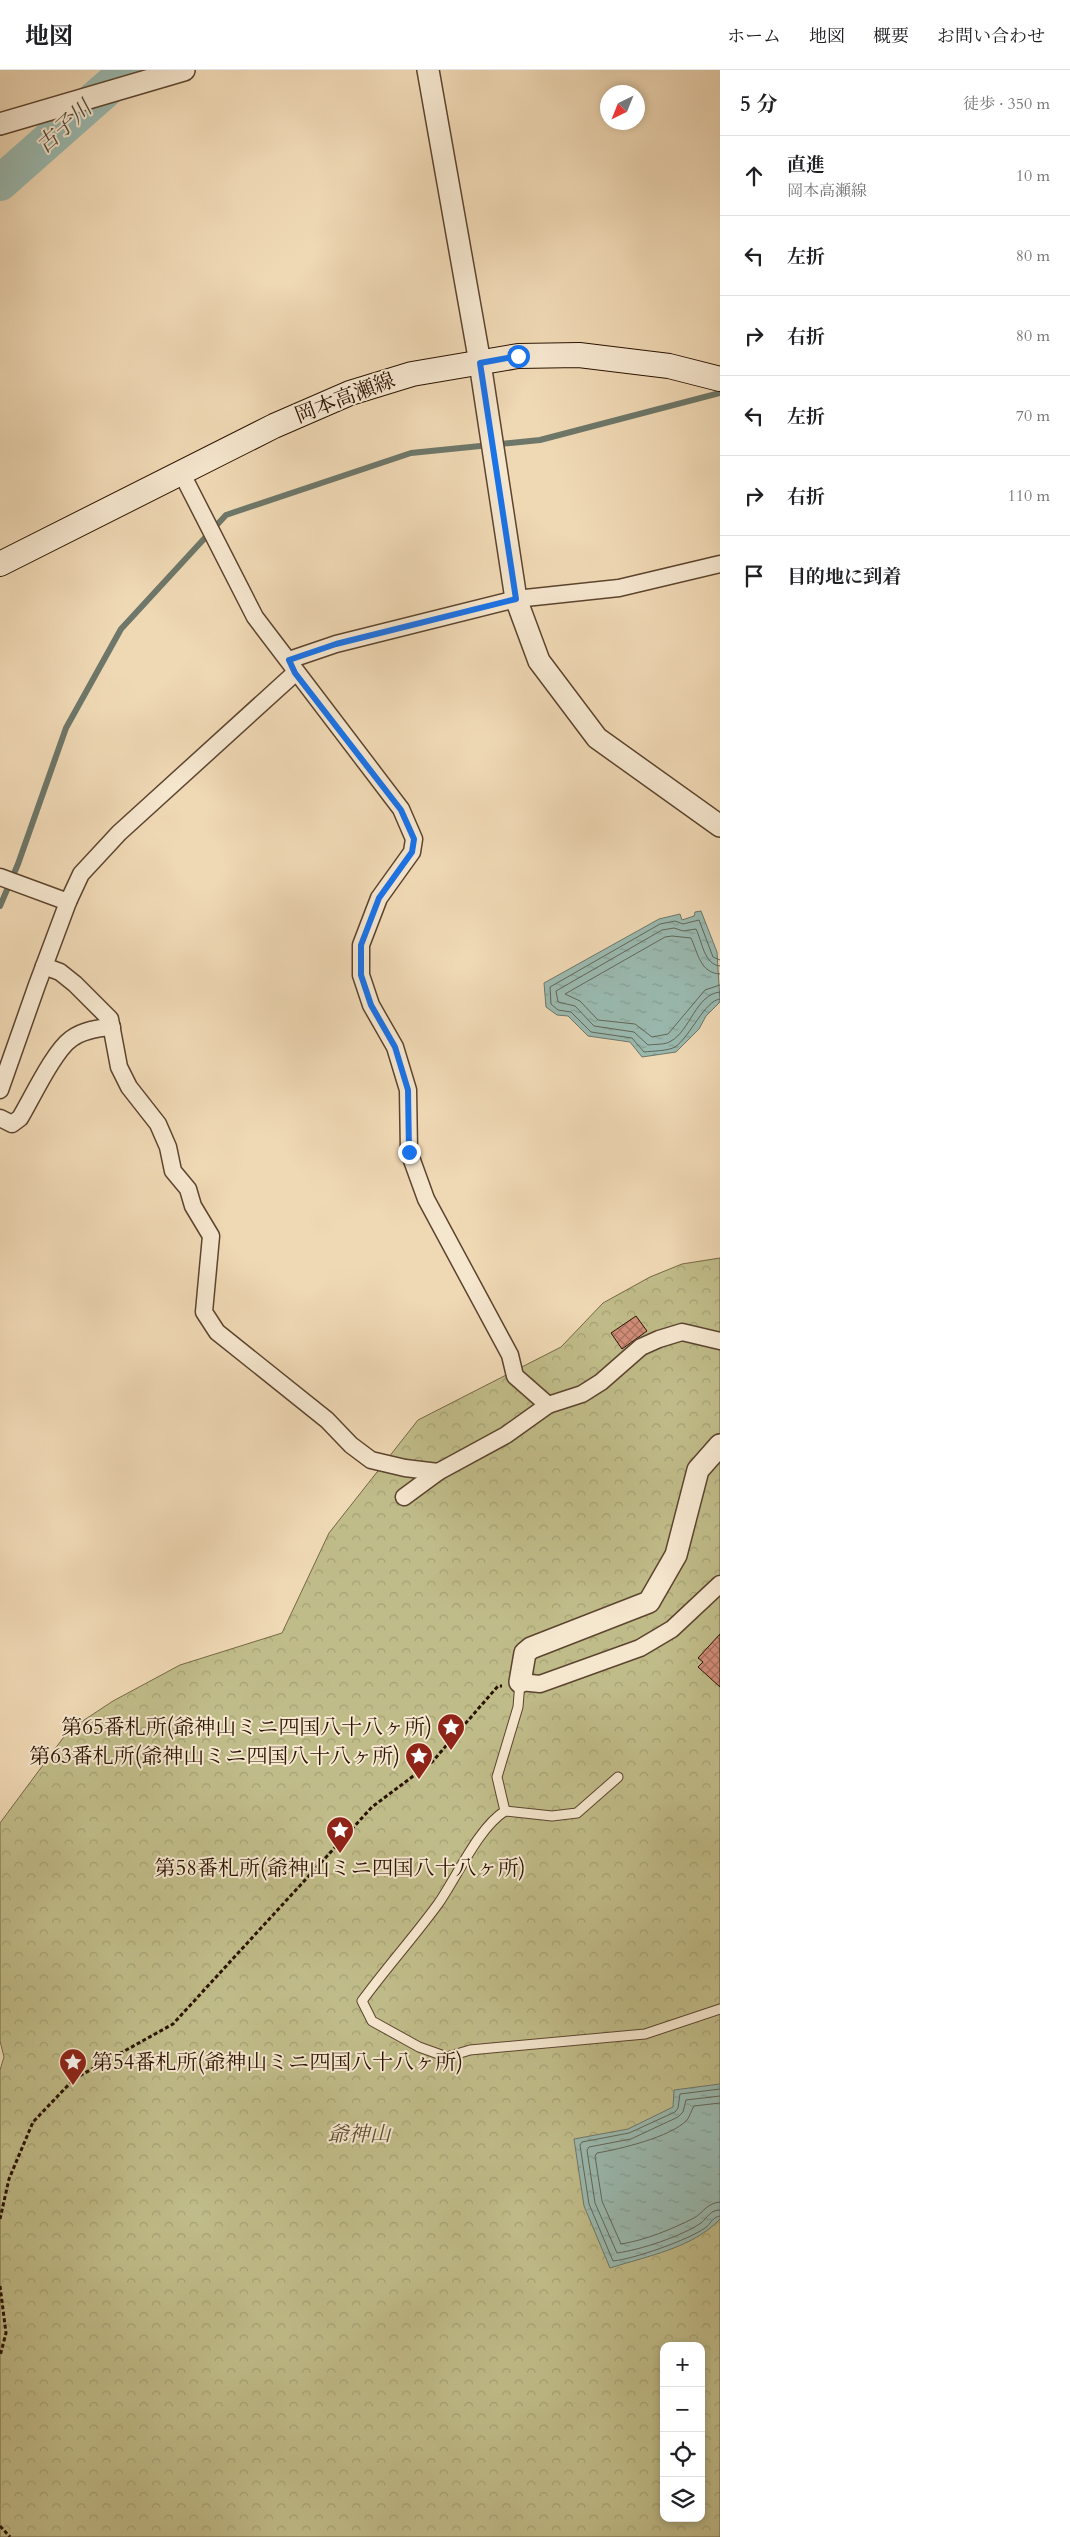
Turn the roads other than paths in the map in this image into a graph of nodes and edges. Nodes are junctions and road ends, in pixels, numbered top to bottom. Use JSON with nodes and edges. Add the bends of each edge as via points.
{"nodes":[{"id":1,"x":184,"y":70,"type":"edge"},
{"id":2,"x":428,"y":70,"type":"edge"},
{"id":3,"x":8,"y":122,"type":"edge"},
{"id":4,"x":480,"y":363,"type":"junction"},
{"id":5,"x":720,"y":379,"type":"edge"},
{"id":6,"x":181,"y":472,"type":"junction"},
{"id":7,"x":0,"y":564,"type":"edge"},
{"id":8,"x":720,"y":564,"type":"edge"},
{"id":9,"x":516,"y":599,"type":"junction"},
{"id":10,"x":292,"y":667,"type":"junction"},
{"id":11,"x":720,"y":826,"type":"edge"},
{"id":12,"x":0,"y":877,"type":"edge"},
{"id":13,"x":68,"y":902,"type":"junction"},
{"id":14,"x":44,"y":966,"type":"junction"},
{"id":15,"x":112,"y":1026,"type":"junction"},
{"id":16,"x":0,"y":1090,"type":"edge"},
{"id":17,"x":0,"y":1118,"type":"edge"},
{"id":18,"x":720,"y":1341,"type":"edge"},
{"id":19,"x":548,"y":1405,"type":"junction"},
{"id":20,"x":720,"y":1445,"type":"edge"},
{"id":21,"x":438,"y":1472,"type":"junction"},
{"id":22,"x":404,"y":1497,"type":"dead end"},
{"id":23,"x":720,"y":1584,"type":"edge"},
{"id":24,"x":520,"y":1682,"type":"junction"},
{"id":25,"x":618,"y":1776,"type":"dead end"},
{"id":26,"x":505,"y":1810,"type":"junction"},
{"id":27,"x":720,"y":2009,"type":"edge"}],
"edges":[{"from":1,"to":3,"type":"street"},
{"from":2,"to":4,"type":"street"},
{"from":4,"to":5,"type":"main road","name":"岡本高瀬線","via":[[518,356],[578,355],[669,366]]},
{"from":4,"to":6,"type":"main road","name":"岡本高瀬線","via":[[412,374],[350,393]]},
{"from":4,"to":9,"type":"street"},
{"from":6,"to":7,"type":"main road","name":"岡本高瀬線"},
{"from":6,"to":10,"type":"street","via":[[255,617]]},
{"from":8,"to":9,"type":"street","via":[[619,588]]},
{"from":9,"to":10,"type":"street","via":[[336,644]]},
{"from":9,"to":11,"type":"street","via":[[539,660],[596,738]]},
{"from":10,"to":13,"type":"street","via":[[120,833],[82,874]]},
{"from":10,"to":19,"type":"street","via":[[401,810],[414,839],[412,852],[379,898],[361,945],[361,975],[371,1005],[395,1047],[408,1090],[409,1152],[426,1199],[510,1355],[515,1376]]},
{"from":12,"to":13,"type":"street"},
{"from":13,"to":14,"type":"street"},
{"from":14,"to":15,"type":"street","via":[[60,972],[75,984],[110,1019]]},
{"from":14,"to":16,"type":"street"},
{"from":15,"to":17,"type":"street","via":[[93,1029],[71,1039],[20,1118],[12,1124]]},
{"from":15,"to":21,"type":"street","via":[[119,1067],[129,1087],[158,1124],[168,1147],[173,1171],[188,1189],[193,1206],[211,1236],[204,1312],[217,1332],[327,1420],[371,1460]]},
{"from":18,"to":19,"type":"street","via":[[682,1332],[659,1339],[641,1347],[582,1394]]},
{"from":19,"to":21,"type":"street","via":[[506,1435]]},
{"from":20,"to":24,"type":"street","via":[[698,1470],[676,1555],[649,1602],[530,1648],[525,1653]]},
{"from":21,"to":22,"type":"street"},
{"from":23,"to":24,"type":"street","via":[[672,1629],[640,1648],[540,1684]]},
{"from":24,"to":26,"type":"lane","via":[[518,1707],[497,1777]]},
{"from":25,"to":26,"type":"lane","via":[[577,1813],[552,1816]]},
{"from":26,"to":27,"type":"lane","via":[[493,1818],[439,1902],[362,2001],[372,2021],[419,2047],[447,2057],[470,2050],[645,2034]]}]}
